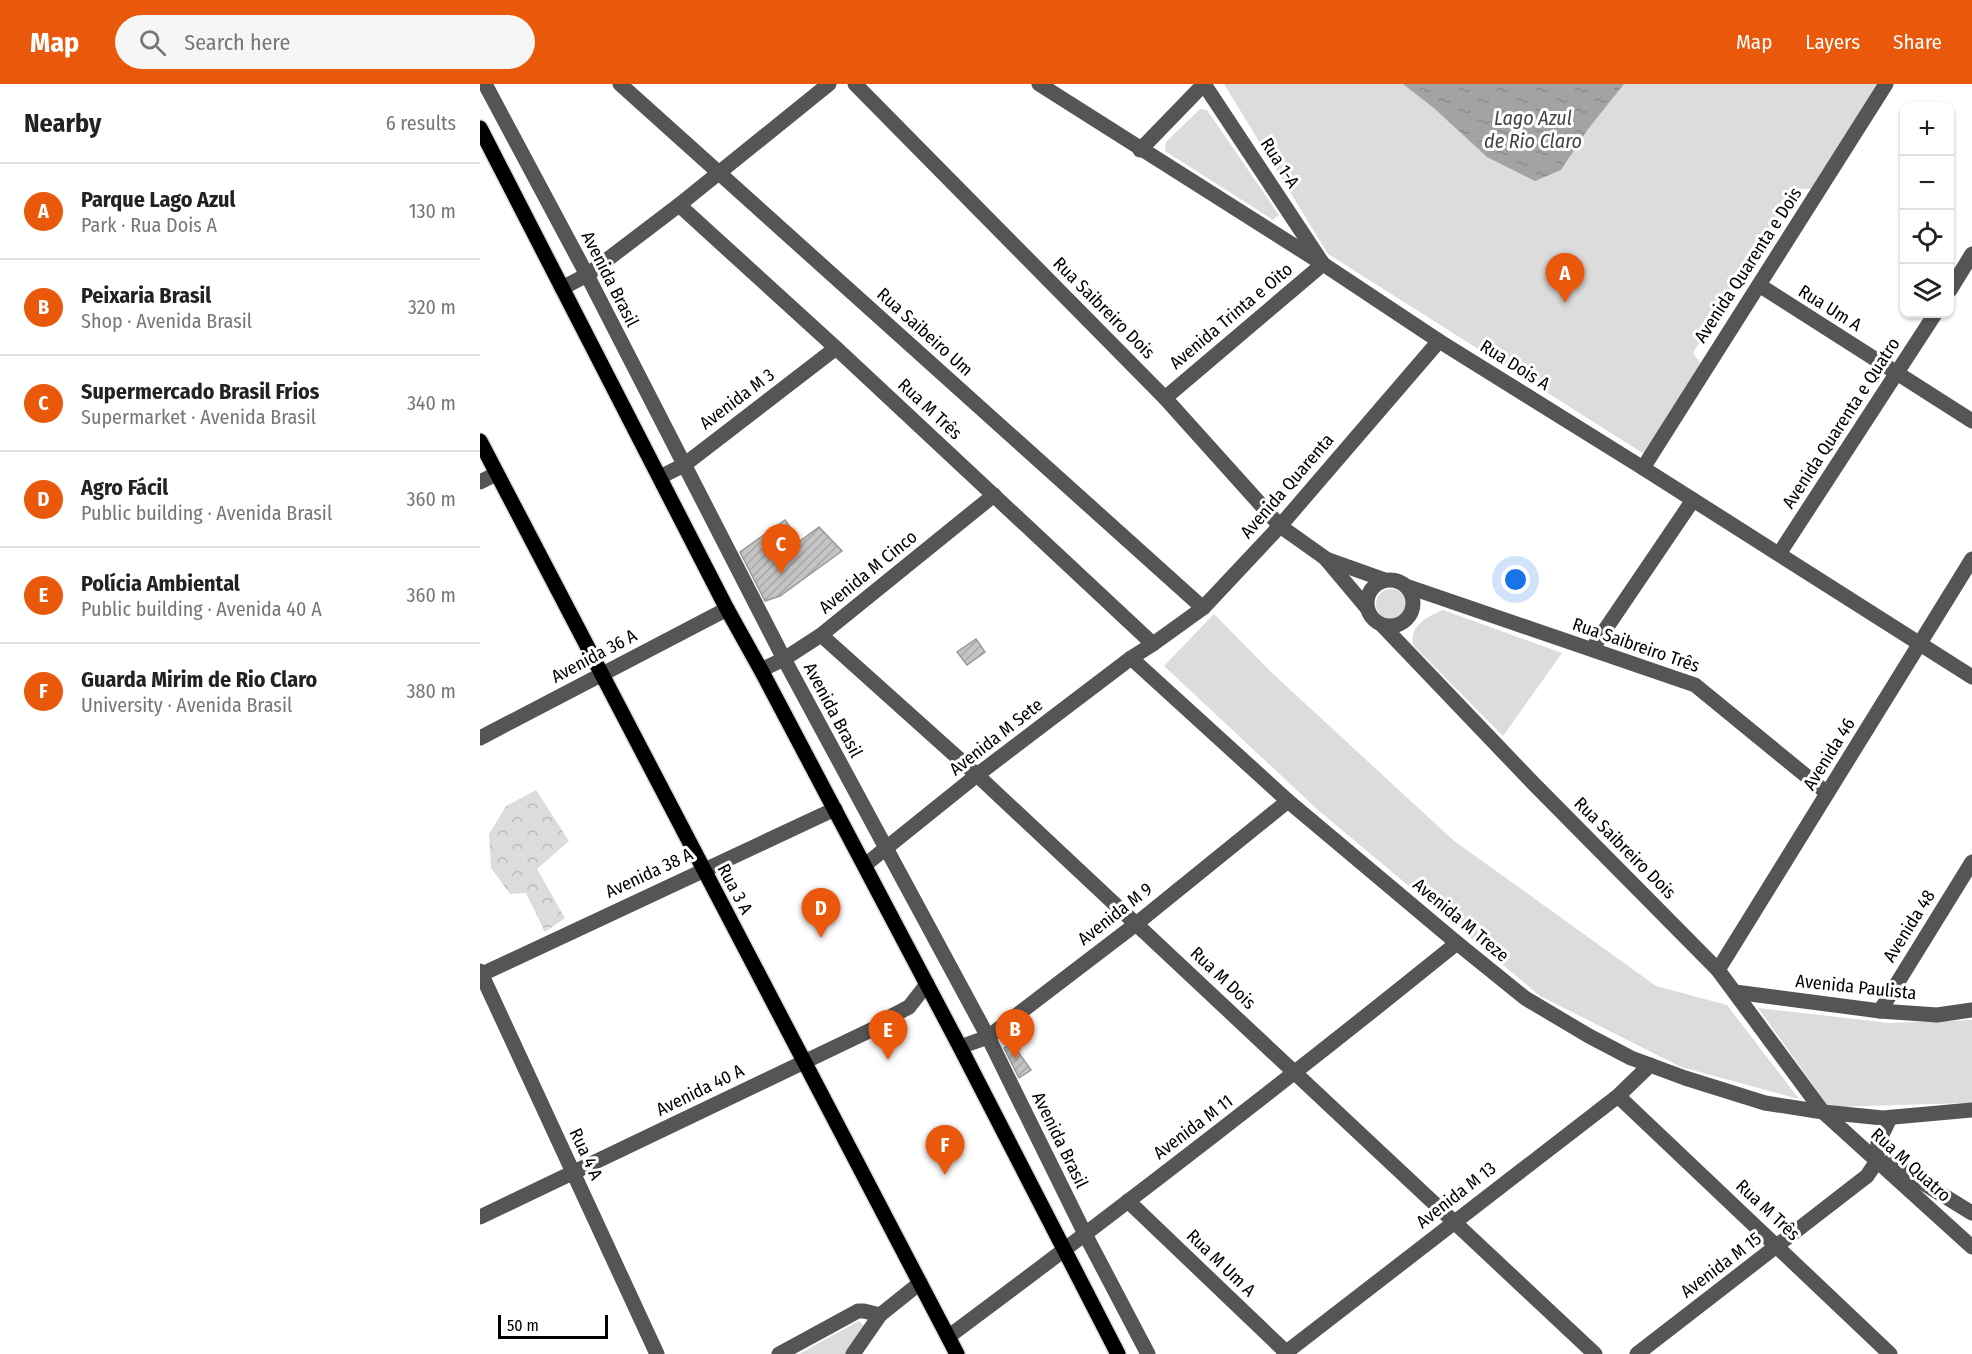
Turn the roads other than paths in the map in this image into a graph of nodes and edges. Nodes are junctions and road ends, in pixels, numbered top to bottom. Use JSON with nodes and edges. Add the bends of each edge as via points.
{"nodes":[{"id":1,"x":485,"y":84,"type":"edge"},
{"id":2,"x":620,"y":84,"type":"edge"},
{"id":3,"x":829,"y":84,"type":"edge"},
{"id":4,"x":855,"y":84,"type":"edge"},
{"id":5,"x":1039,"y":84,"type":"edge"},
{"id":6,"x":1204,"y":84,"type":"edge"},
{"id":7,"x":1886,"y":84,"type":"edge"},
{"id":8,"x":480,"y":128,"type":"edge"},
{"id":9,"x":1140,"y":150,"type":"junction"},
{"id":10,"x":719,"y":173,"type":"junction"},
{"id":11,"x":679,"y":206,"type":"junction"},
{"id":12,"x":1972,"y":254,"type":"edge"},
{"id":13,"x":1323,"y":264,"type":"junction"},
{"id":14,"x":587,"y":275,"type":"junction"},
{"id":15,"x":1954,"y":283,"type":"edge"},
{"id":16,"x":1759,"y":285,"type":"junction"},
{"id":17,"x":562,"y":288,"type":"junction"},
{"id":18,"x":1932,"y":318,"type":"edge"},
{"id":19,"x":1439,"y":341,"type":"junction"},
{"id":20,"x":836,"y":348,"type":"junction"},
{"id":21,"x":1897,"y":373,"type":"junction"},
{"id":22,"x":1165,"y":398,"type":"junction"},
{"id":23,"x":1972,"y":421,"type":"edge"},
{"id":24,"x":480,"y":441,"type":"edge"},
{"id":25,"x":684,"y":465,"type":"junction"},
{"id":26,"x":1643,"y":468,"type":"junction"},
{"id":27,"x":496,"y":474,"type":"junction"},
{"id":28,"x":660,"y":477,"type":"junction"},
{"id":29,"x":480,"y":482,"type":"edge"},
{"id":30,"x":994,"y":495,"type":"junction"},
{"id":31,"x":1693,"y":500,"type":"junction"},
{"id":32,"x":1280,"y":526,"type":"junction"},
{"id":33,"x":1779,"y":554,"type":"junction"},
{"id":34,"x":1325,"y":558,"type":"junction"},
{"id":35,"x":1972,"y":559,"type":"edge"},
{"id":36,"x":1385,"y":580,"type":"junction"},
{"id":37,"x":1406,"y":586,"type":"junction"},
{"id":38,"x":1437,"y":596,"type":"junction"},
{"id":39,"x":1414,"y":600,"type":"junction"},
{"id":40,"x":1203,"y":608,"type":"junction"},
{"id":41,"x":1367,"y":608,"type":"junction"},
{"id":42,"x":727,"y":609,"type":"junction"},
{"id":43,"x":1382,"y":625,"type":"junction"},
{"id":44,"x":821,"y":635,"type":"junction"},
{"id":45,"x":1153,"y":644,"type":"junction"},
{"id":46,"x":1920,"y":644,"type":"junction"},
{"id":47,"x":1592,"y":649,"type":"junction"},
{"id":48,"x":1131,"y":658,"type":"junction"},
{"id":49,"x":784,"y":659,"type":"junction"},
{"id":50,"x":762,"y":670,"type":"junction"},
{"id":51,"x":601,"y":674,"type":"junction"},
{"id":52,"x":1972,"y":677,"type":"edge"},
{"id":53,"x":480,"y":738,"type":"edge"},
{"id":54,"x":977,"y":775,"type":"junction"},
{"id":55,"x":1827,"y":793,"type":"junction"},
{"id":56,"x":1288,"y":801,"type":"junction"},
{"id":57,"x":835,"y":809,"type":"junction"},
{"id":58,"x":885,"y":849,"type":"junction"},
{"id":59,"x":1972,"y":862,"type":"edge"},
{"id":60,"x":865,"y":865,"type":"junction"},
{"id":61,"x":703,"y":869,"type":"junction"},
{"id":62,"x":1136,"y":924,"type":"junction"},
{"id":63,"x":1457,"y":943,"type":"junction"},
{"id":64,"x":1718,"y":970,"type":"junction"},
{"id":65,"x":480,"y":973,"type":"edge"},
{"id":66,"x":927,"y":984,"type":"junction"},
{"id":67,"x":1735,"y":993,"type":"junction"},
{"id":68,"x":1972,"y":1010,"type":"edge"},
{"id":69,"x":1880,"y":1011,"type":"junction"},
{"id":70,"x":988,"y":1037,"type":"junction"},
{"id":71,"x":960,"y":1047,"type":"junction"},
{"id":72,"x":804,"y":1062,"type":"junction"},
{"id":73,"x":1650,"y":1065,"type":"junction"},
{"id":74,"x":1296,"y":1073,"type":"junction"},
{"id":75,"x":1618,"y":1095,"type":"junction"},
{"id":76,"x":1972,"y":1110,"type":"edge"},
{"id":77,"x":1823,"y":1112,"type":"junction"},
{"id":78,"x":1890,"y":1118,"type":"junction"},
{"id":79,"x":1878,"y":1159,"type":"junction"},
{"id":80,"x":573,"y":1172,"type":"junction"},
{"id":81,"x":1128,"y":1201,"type":"junction"},
{"id":82,"x":1972,"y":1213,"type":"edge"},
{"id":83,"x":480,"y":1217,"type":"edge"},
{"id":84,"x":1454,"y":1222,"type":"junction"},
{"id":85,"x":1085,"y":1234,"type":"junction"},
{"id":86,"x":1778,"y":1246,"type":"junction"},
{"id":87,"x":1972,"y":1247,"type":"edge"},
{"id":88,"x":1065,"y":1250,"type":"junction"},
{"id":89,"x":920,"y":1283,"type":"junction"},
{"id":90,"x":880,"y":1315,"type":"junction"},
{"id":91,"x":948,"y":1337,"type":"junction"},
{"id":92,"x":1286,"y":1353,"type":"edge"},
{"id":93,"x":657,"y":1354,"type":"edge"},
{"id":94,"x":779,"y":1354,"type":"edge"},
{"id":95,"x":853,"y":1354,"type":"edge"},
{"id":96,"x":957,"y":1354,"type":"edge"},
{"id":97,"x":1118,"y":1354,"type":"edge"},
{"id":98,"x":1148,"y":1354,"type":"edge"},
{"id":99,"x":1595,"y":1354,"type":"edge"},
{"id":100,"x":1637,"y":1354,"type":"edge"},
{"id":101,"x":1890,"y":1354,"type":"edge"}],
"edges":[{"from":1,"to":14,"type":"street","name":"Avenida Brasil"},
{"from":2,"to":10,"type":"street","name":"Rua Saibeiro Um"},
{"from":3,"to":10,"type":"street"},
{"from":4,"to":22,"type":"street","name":"Rua Saibreiro Dois"},
{"from":5,"to":9,"type":"street","name":"Rua Dois A"},
{"from":6,"to":9,"type":"street"},
{"from":6,"to":13,"type":"street","name":"Rua 1-A"},
{"from":7,"to":16,"type":"street","name":"Avenida Quarenta e Dois"},
{"from":8,"to":17,"type":"main road"},
{"from":9,"to":13,"type":"street","name":"Rua Dois A"},
{"from":10,"to":11,"type":"street"},
{"from":10,"to":40,"type":"street","name":"Rua Saibeiro Um"},
{"from":11,"to":14,"type":"street"},
{"from":11,"to":20,"type":"street","name":"Rua M Três"},
{"from":12,"to":15,"type":"street"},
{"from":13,"to":19,"type":"street","name":"Rua Dois A"},
{"from":13,"to":22,"type":"street","name":"Avenida Trinta e Oito"},
{"from":14,"to":17,"type":"street"},
{"from":14,"to":25,"type":"street","name":"Avenida Brasil"},
{"from":16,"to":21,"type":"street","name":"Rua Um A"},
{"from":16,"to":26,"type":"street","name":"Avenida Quarenta e Dois"},
{"from":17,"to":28,"type":"main road"},
{"from":18,"to":21,"type":"street","name":"Avenida Quarenta e Quatro"},
{"from":19,"to":26,"type":"street","name":"Rua Dois A"},
{"from":19,"to":32,"type":"street","name":"Avenida Quarenta"},
{"from":20,"to":25,"type":"street","name":"Avenida M 3"},
{"from":20,"to":30,"type":"street","name":"Rua M Três"},
{"from":21,"to":23,"type":"street","name":"Rua Um A"},
{"from":21,"to":33,"type":"street","name":"Avenida Quarenta e Quatro"},
{"from":22,"to":32,"type":"street","name":"Rua Saibreiro Dois"},
{"from":24,"to":27,"type":"main road","name":"Rua 3 A"},
{"from":25,"to":28,"type":"street","name":"Avenida M 3"},
{"from":25,"to":49,"type":"street","name":"Avenida Brasil"},
{"from":26,"to":31,"type":"street","name":"Rua Dois A"},
{"from":27,"to":29,"type":"street"},
{"from":27,"to":51,"type":"main road","name":"Rua 3 A"},
{"from":28,"to":42,"type":"main road"},
{"from":30,"to":44,"type":"street","name":"Avenida M Cinco"},
{"from":30,"to":45,"type":"street","name":"Rua M Três"},
{"from":31,"to":33,"type":"street","name":"Rua Dois A"},
{"from":31,"to":47,"type":"street"},
{"from":32,"to":34,"type":"street","name":"Rua Saibreiro Dois"},
{"from":32,"to":40,"type":"street","name":"Avenida Quarenta"},
{"from":33,"to":46,"type":"street","name":"Rua Dois A"},
{"from":34,"to":36,"type":"street","name":"Rua Saibreiro Dois"},
{"from":34,"to":41,"type":"street","name":"Rua Saibreiro Dois"},
{"from":35,"to":46,"type":"street","name":"Avenida 46"},
{"from":36,"to":37,"type":"street","via":[[1400,581]]},
{"from":36,"to":41,"type":"street","via":[[1372,588]]},
{"from":37,"to":38,"type":"street","name":"Rua Saibreiro Três"},
{"from":37,"to":39,"type":"street"},
{"from":38,"to":39,"type":"street","name":"Rua Saibreiro Três"},
{"from":38,"to":47,"type":"street","name":"Rua Saibreiro Três"},
{"from":39,"to":43,"type":"street","via":[[1405,622],[1390,627]]},
{"from":40,"to":45,"type":"street","name":"Avenida Quarenta"},
{"from":41,"to":43,"type":"street"},
{"from":42,"to":50,"type":"main road"},
{"from":42,"to":51,"type":"street","name":"Avenida 36 A"},
{"from":43,"to":64,"type":"street","name":"Rua Saibreiro Dois"},
{"from":44,"to":49,"type":"street","name":"Avenida M Cinco"},
{"from":44,"to":54,"type":"street","name":"Rua M Dois"},
{"from":45,"to":48,"type":"street","name":"Avenida M Sete"},
{"from":46,"to":52,"type":"street","name":"Rua Dois A"},
{"from":46,"to":55,"type":"street","name":"Avenida 46"},
{"from":47,"to":55,"type":"street","name":"Rua Saibreiro Três","via":[[1701,688]]},
{"from":48,"to":54,"type":"street","name":"Avenida M Sete"},
{"from":48,"to":56,"type":"street","name":"Avenida M Treze"},
{"from":49,"to":50,"type":"street","name":"Avenida M Cinco"},
{"from":49,"to":58,"type":"street","name":"Avenida Brasil"},
{"from":50,"to":57,"type":"main road"},
{"from":51,"to":53,"type":"street","name":"Avenida 36 A"},
{"from":51,"to":61,"type":"main road","name":"Rua 3 A"},
{"from":54,"to":58,"type":"street","name":"Avenida M Sete"},
{"from":54,"to":62,"type":"street","name":"Rua M Dois"},
{"from":55,"to":64,"type":"street","name":"Avenida 46"},
{"from":56,"to":62,"type":"street","name":"Avenida M 9"},
{"from":56,"to":63,"type":"street","name":"Avenida M Treze"},
{"from":57,"to":60,"type":"main road"},
{"from":57,"to":61,"type":"street","name":"Avenida 38 A"},
{"from":58,"to":60,"type":"street","name":"Avenida M Sete"},
{"from":58,"to":70,"type":"street","name":"Avenida Brasil"},
{"from":59,"to":69,"type":"street","name":"Avenida 48"},
{"from":60,"to":66,"type":"main road"},
{"from":61,"to":65,"type":"street","name":"Avenida 38 A"},
{"from":61,"to":72,"type":"main road","name":"Rua 3 A"},
{"from":62,"to":70,"type":"street","name":"Avenida M 9"},
{"from":62,"to":74,"type":"street","name":"Rua M Dois"},
{"from":63,"to":73,"type":"street","name":"Avenida M Treze","via":[[1525,998],[1589,1036]]},
{"from":63,"to":74,"type":"street","name":"Avenida M 11"},
{"from":64,"to":67,"type":"street","name":"Rua Saibreiro Dois"},
{"from":65,"to":80,"type":"street","name":"Rua 4 A"},
{"from":66,"to":71,"type":"main road"},
{"from":66,"to":72,"type":"street","name":"Avenida 40 A","via":[[909,1007]]},
{"from":67,"to":69,"type":"street","name":"Avenida Paulista"},
{"from":67,"to":77,"type":"street","name":"Rua Saibreiro Dois"},
{"from":68,"to":69,"type":"street","name":"Avenida Paulista","via":[[1937,1015]]},
{"from":70,"to":71,"type":"street","name":"Avenida M 9"},
{"from":70,"to":85,"type":"street","name":"Avenida Brasil"},
{"from":71,"to":88,"type":"main road"},
{"from":72,"to":80,"type":"street","name":"Avenida 40 A"},
{"from":72,"to":89,"type":"main road","name":"Rua 3 A"},
{"from":73,"to":75,"type":"street","name":"Avenida M 13"},
{"from":73,"to":77,"type":"street","name":"Avenida M Treze","via":[[1765,1103]]},
{"from":74,"to":81,"type":"street","name":"Avenida M 11"},
{"from":74,"to":84,"type":"street","name":"Rua M Dois"},
{"from":75,"to":84,"type":"street","name":"Avenida M 13"},
{"from":75,"to":86,"type":"street","name":"Rua M Três"},
{"from":76,"to":78,"type":"street","name":"Avenida M Treze"},
{"from":77,"to":78,"type":"street","name":"Avenida M Treze"},
{"from":77,"to":79,"type":"street","name":"Rua M Quatro"},
{"from":78,"to":79,"type":"street","via":[[1878,1143]]},
{"from":79,"to":82,"type":"street"},
{"from":79,"to":86,"type":"street","name":"Avenida M 15","via":[[1867,1176]]},
{"from":79,"to":87,"type":"street","name":"Rua M Quatro"},
{"from":80,"to":83,"type":"street","name":"Avenida 40 A"},
{"from":80,"to":93,"type":"street","name":"Rua 4 A"},
{"from":81,"to":85,"type":"street","name":"Avenida M 11"},
{"from":81,"to":92,"type":"street","name":"Rua M Um A"},
{"from":84,"to":92,"type":"street","name":"Avenida M 13"},
{"from":84,"to":99,"type":"street","name":"Rua M Dois"},
{"from":85,"to":88,"type":"street","name":"Avenida M 11"},
{"from":85,"to":98,"type":"street","name":"Avenida Brasil"},
{"from":86,"to":100,"type":"street","name":"Avenida M 15"},
{"from":86,"to":101,"type":"street","name":"Rua M Três"},
{"from":88,"to":91,"type":"street","name":"Avenida M 11"},
{"from":88,"to":97,"type":"main road"},
{"from":89,"to":90,"type":"street"},
{"from":89,"to":91,"type":"main road","name":"Rua 3 A"},
{"from":90,"to":94,"type":"street","via":[[858,1311]]},
{"from":90,"to":95,"type":"street"},
{"from":91,"to":96,"type":"main road","name":"Rua 3 A"}]}
